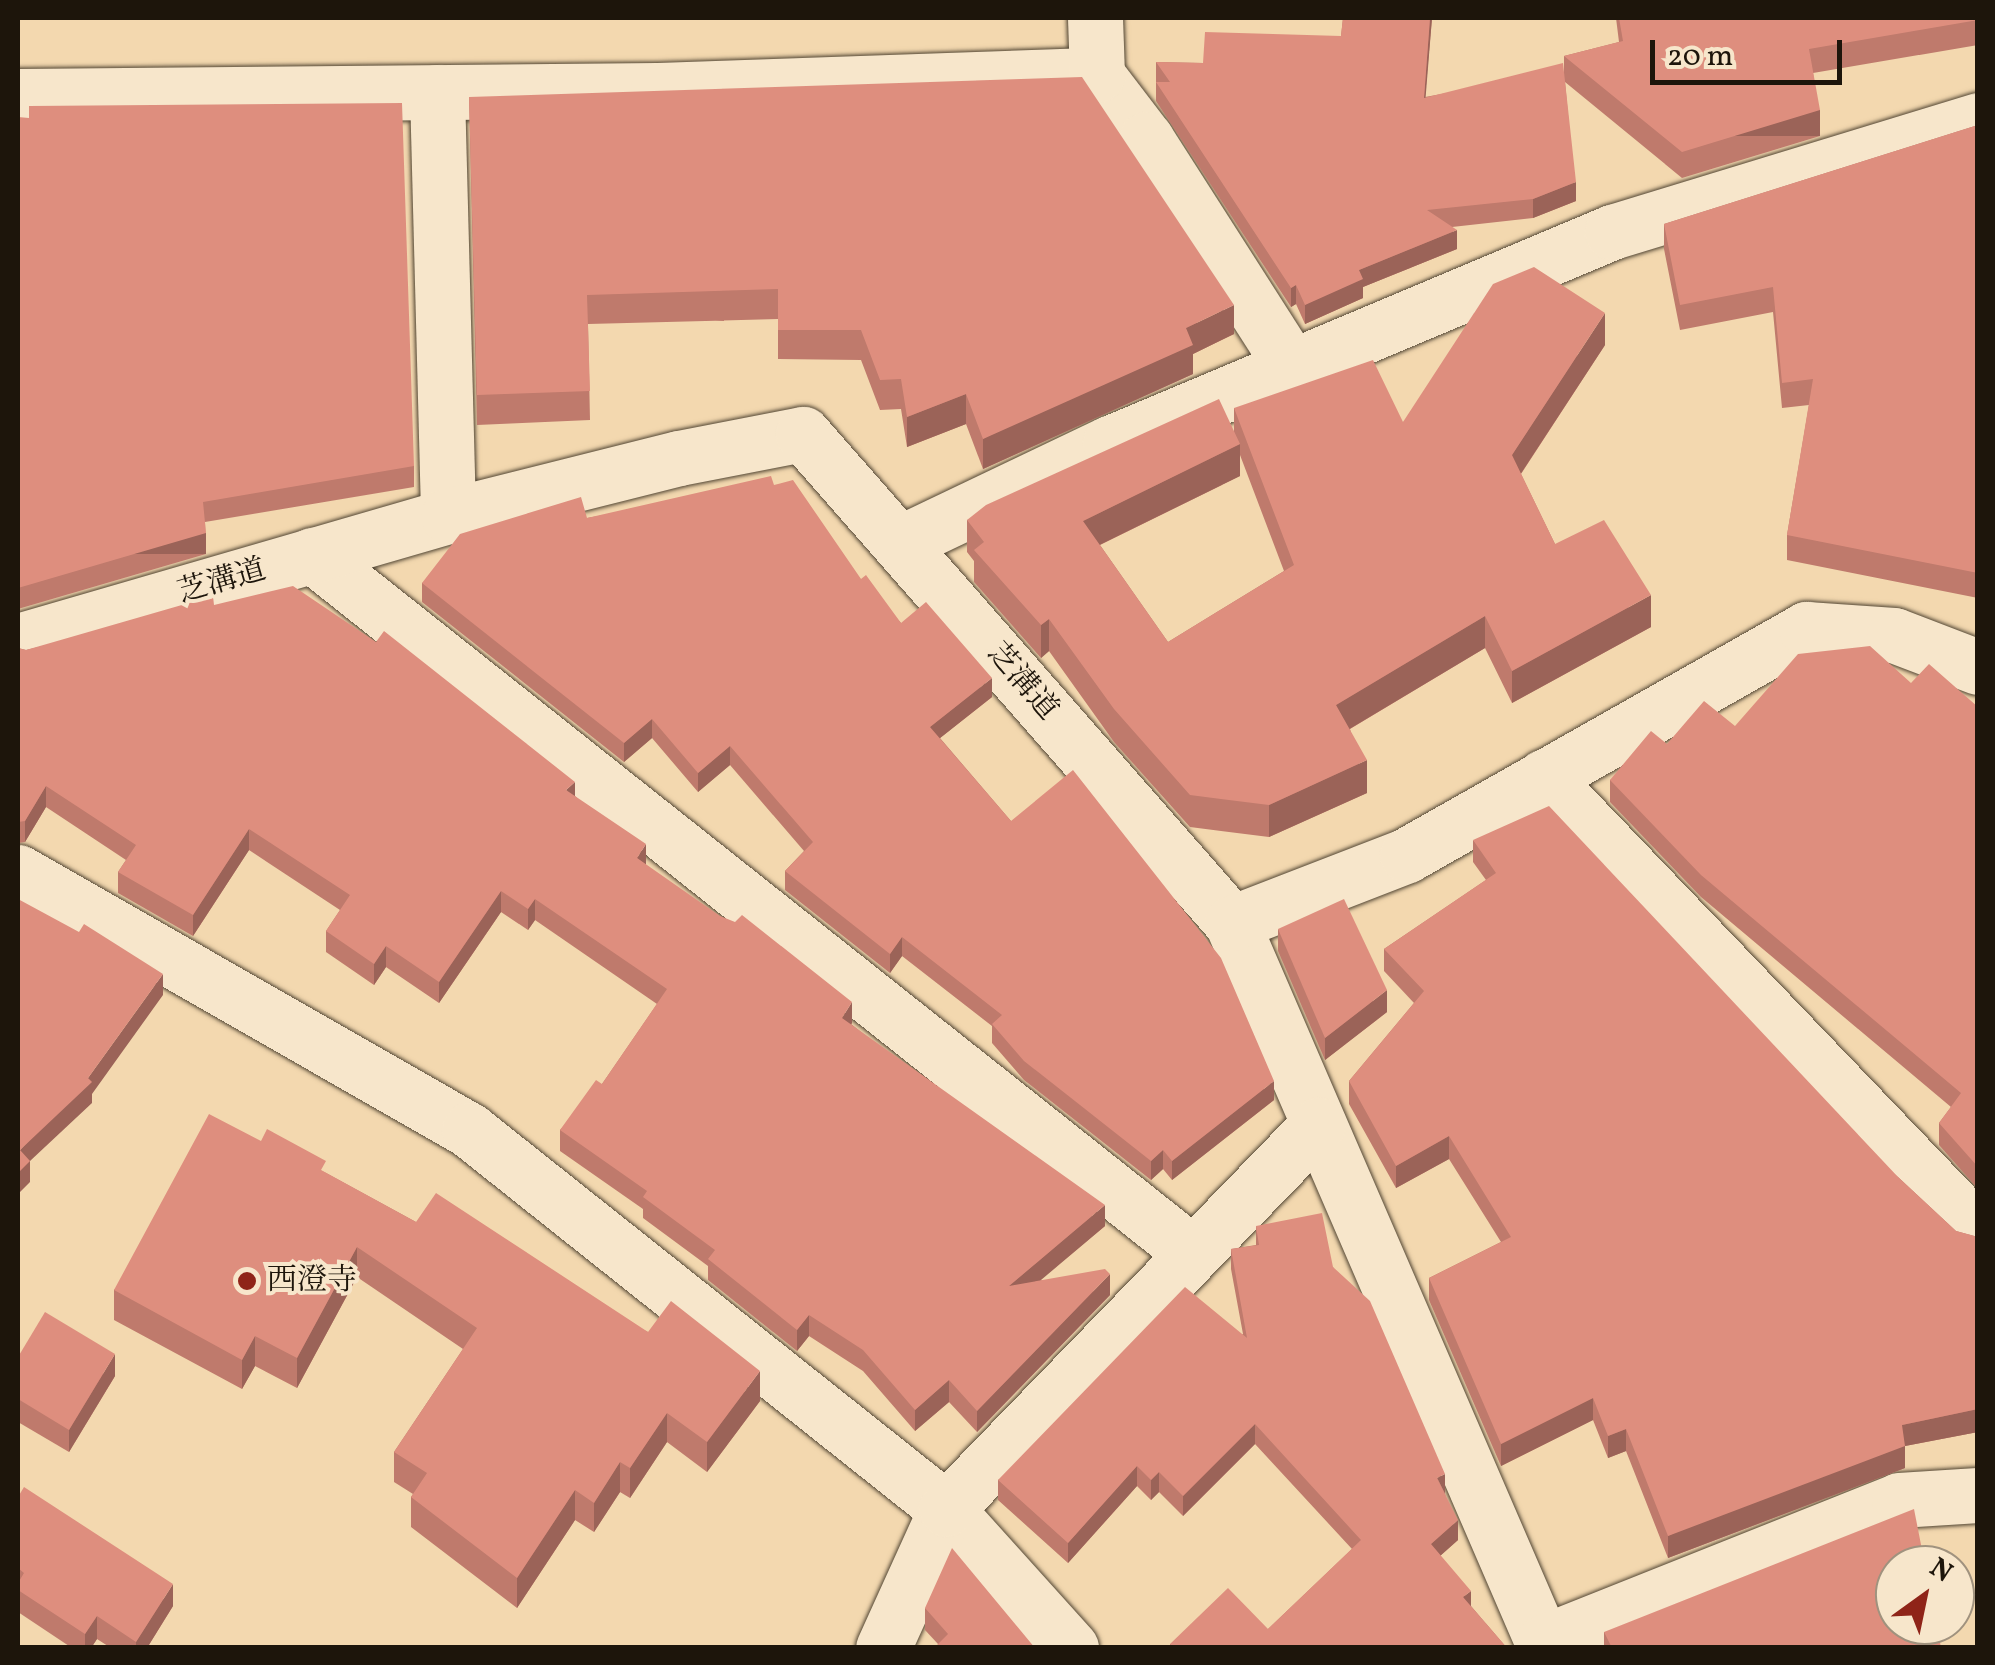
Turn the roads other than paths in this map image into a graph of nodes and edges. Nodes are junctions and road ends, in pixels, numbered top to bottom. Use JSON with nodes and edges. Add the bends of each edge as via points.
{"nodes":[{"id":1,"x":1095,"y":18,"type":"edge"},
{"id":2,"x":1097,"y":75,"type":"junction"},
{"id":3,"x":438,"y":92,"type":"junction"},
{"id":4,"x":18,"y":96,"type":"edge"},
{"id":5,"x":1978,"y":120,"type":"edge"},
{"id":6,"x":1292,"y":367,"type":"junction"},
{"id":7,"x":448,"y":516,"type":"junction"},
{"id":8,"x":900,"y":543,"type":"junction"},
{"id":9,"x":312,"y":556,"type":"junction"},
{"id":10,"x":18,"y":642,"type":"edge"},
{"id":11,"x":1978,"y":666,"type":"edge"},
{"id":12,"x":1543,"y":777,"type":"junction"},
{"id":13,"x":18,"y":872,"type":"edge"},
{"id":14,"x":1232,"y":922,"type":"junction"},
{"id":15,"x":1318,"y":1124,"type":"junction"},
{"id":16,"x":1978,"y":1230,"type":"edge"},
{"id":17,"x":1190,"y":1252,"type":"junction"},
{"id":18,"x":1978,"y":1495,"type":"edge"},
{"id":19,"x":946,"y":1509,"type":"junction"},
{"id":20,"x":1544,"y":1645,"type":"edge"},
{"id":21,"x":883,"y":1648,"type":"edge"},
{"id":22,"x":1071,"y":1648,"type":"edge"}],
"edges":[{"from":1,"to":2,"type":"street"},
{"from":2,"to":3,"type":"street"},
{"from":2,"to":6,"type":"street","via":[[1146,139]]},
{"from":3,"to":4,"type":"street"},
{"from":3,"to":7,"type":"street"},
{"from":5,"to":6,"type":"street","via":[[1612,232]]},
{"from":6,"to":8,"type":"street","via":[[1110,443]]},
{"from":7,"to":8,"type":"street","name":"芝溝道","via":[[803,434]]},
{"from":7,"to":9,"type":"street","name":"芝溝道"},
{"from":8,"to":14,"type":"street","name":"芝溝道"},
{"from":9,"to":10,"type":"street","name":"芝溝道"},
{"from":9,"to":17,"type":"street"},
{"from":11,"to":12,"type":"street","via":[[1894,635],[1806,630]]},
{"from":12,"to":14,"type":"street","via":[[1406,855]]},
{"from":12,"to":16,"type":"street"},
{"from":13,"to":19,"type":"street","via":[[469,1130]]},
{"from":14,"to":15,"type":"street","name":"芝溝道"},
{"from":15,"to":17,"type":"street"},
{"from":15,"to":20,"type":"street","name":"芝溝道"},
{"from":17,"to":19,"type":"street"},
{"from":18,"to":20,"type":"street","via":[[1899,1500]]},
{"from":19,"to":21,"type":"street"},
{"from":19,"to":22,"type":"street"}]}
